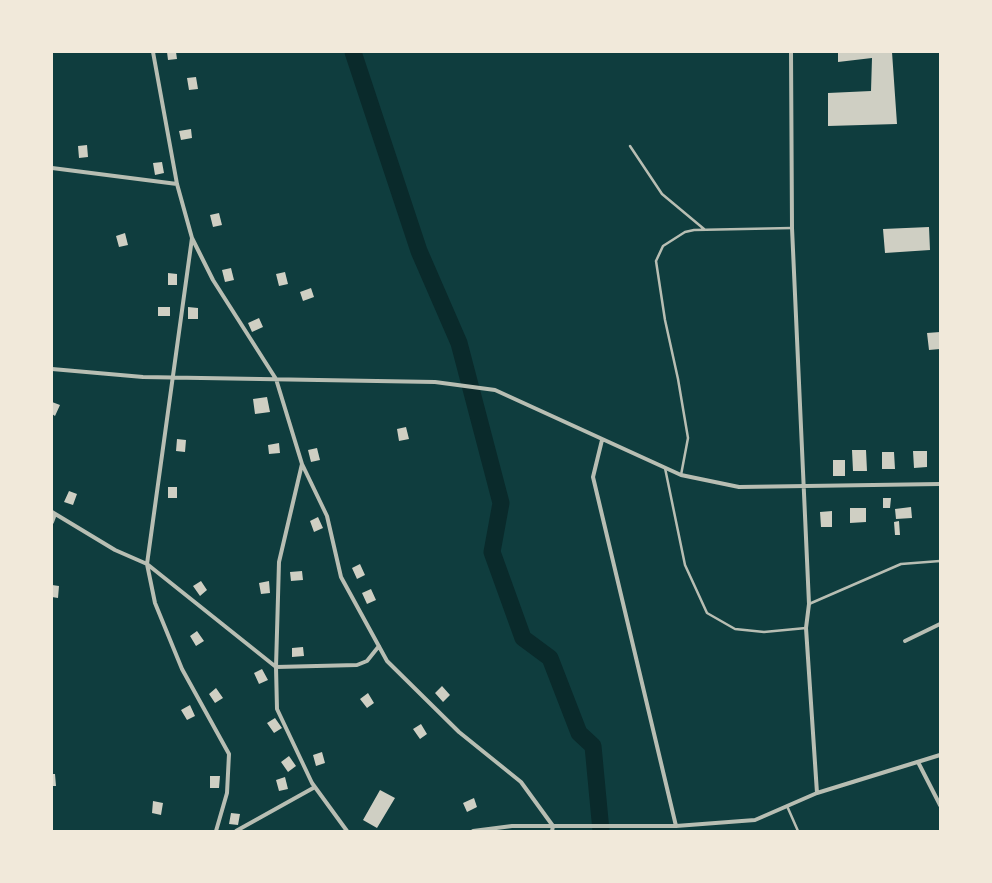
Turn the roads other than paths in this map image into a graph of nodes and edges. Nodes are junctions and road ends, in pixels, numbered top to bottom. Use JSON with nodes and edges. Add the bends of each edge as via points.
{"nodes":[{"id":1,"x":153,"y":52,"type":"edge"},
{"id":2,"x":791,"y":52,"type":"edge"},
{"id":3,"x":630,"y":146,"type":"dead end"},
{"id":4,"x":52,"y":168,"type":"edge"},
{"id":5,"x":177,"y":184,"type":"junction"},
{"id":6,"x":792,"y":228,"type":"junction"},
{"id":7,"x":705,"y":230,"type":"junction"},
{"id":8,"x":192,"y":238,"type":"junction"},
{"id":9,"x":52,"y":369,"type":"edge"},
{"id":10,"x":172,"y":377,"type":"junction"},
{"id":11,"x":276,"y":378,"type":"junction"},
{"id":12,"x":602,"y":440,"type":"junction"},
{"id":13,"x":302,"y":464,"type":"junction"},
{"id":14,"x":666,"y":468,"type":"junction"},
{"id":15,"x":681,"y":475,"type":"junction"},
{"id":16,"x":940,"y":484,"type":"edge"},
{"id":17,"x":804,"y":486,"type":"junction"},
{"id":18,"x":53,"y":513,"type":"edge"},
{"id":19,"x":52,"y":522,"type":"edge"},
{"id":20,"x":940,"y":561,"type":"edge"},
{"id":21,"x":147,"y":564,"type":"junction"},
{"id":22,"x":809,"y":604,"type":"junction"},
{"id":23,"x":940,"y":624,"type":"edge"},
{"id":24,"x":806,"y":628,"type":"junction"},
{"id":25,"x":905,"y":641,"type":"dead end"},
{"id":26,"x":379,"y":646,"type":"junction"},
{"id":27,"x":276,"y":667,"type":"junction"},
{"id":28,"x":940,"y":755,"type":"edge"},
{"id":29,"x":918,"y":762,"type":"junction"},
{"id":30,"x":315,"y":787,"type":"junction"},
{"id":31,"x":817,"y":793,"type":"junction"},
{"id":32,"x":940,"y":805,"type":"edge"},
{"id":33,"x":787,"y":806,"type":"junction"},
{"id":34,"x":553,"y":826,"type":"junction"},
{"id":35,"x":676,"y":826,"type":"junction"},
{"id":36,"x":216,"y":831,"type":"edge"},
{"id":37,"x":236,"y":831,"type":"edge"},
{"id":38,"x":346,"y":831,"type":"edge"},
{"id":39,"x":473,"y":831,"type":"edge"},
{"id":40,"x":552,"y":831,"type":"edge"},
{"id":41,"x":798,"y":831,"type":"edge"}],
"edges":[{"from":1,"to":5,"type":"street"},
{"from":2,"to":6,"type":"street"},
{"from":3,"to":7,"type":"lane","via":[[662,194]]},
{"from":4,"to":5,"type":"street"},
{"from":5,"to":8,"type":"street"},
{"from":6,"to":7,"type":"lane"},
{"from":6,"to":17,"type":"street"},
{"from":7,"to":15,"type":"lane","via":[[684,232],[663,246],[656,261],[688,438]]},
{"from":8,"to":10,"type":"street"},
{"from":8,"to":11,"type":"street","via":[[213,280]]},
{"from":9,"to":10,"type":"street"},
{"from":10,"to":11,"type":"street"},
{"from":10,"to":21,"type":"street"},
{"from":11,"to":12,"type":"street","via":[[435,382],[495,390]]},
{"from":11,"to":13,"type":"street"},
{"from":12,"to":14,"type":"street"},
{"from":12,"to":35,"type":"street","via":[[594,477]]},
{"from":13,"to":26,"type":"street","via":[[327,516],[341,576]]},
{"from":13,"to":27,"type":"street","via":[[279,562]]},
{"from":14,"to":15,"type":"street"},
{"from":14,"to":24,"type":"lane","via":[[685,565],[707,613],[735,629],[764,632]]},
{"from":15,"to":17,"type":"street","via":[[739,487]]},
{"from":16,"to":17,"type":"street"},
{"from":17,"to":22,"type":"street"},
{"from":18,"to":19,"type":"street"},
{"from":18,"to":21,"type":"street","via":[[116,550]]},
{"from":20,"to":22,"type":"lane","via":[[901,564]]},
{"from":21,"to":27,"type":"street"},
{"from":21,"to":36,"type":"street","via":[[155,603],[182,669],[229,754],[227,793]]},
{"from":22,"to":24,"type":"street"},
{"from":23,"to":25,"type":"street"},
{"from":24,"to":31,"type":"street"},
{"from":26,"to":27,"type":"street","via":[[366,662],[357,665]]},
{"from":26,"to":34,"type":"street","via":[[387,661],[459,732],[521,782]]},
{"from":27,"to":30,"type":"street","via":[[277,709]]},
{"from":28,"to":29,"type":"street"},
{"from":29,"to":31,"type":"street"},
{"from":29,"to":32,"type":"street"},
{"from":30,"to":37,"type":"street"},
{"from":30,"to":38,"type":"street"},
{"from":31,"to":33,"type":"street"},
{"from":33,"to":35,"type":"street","via":[[755,820]]},
{"from":33,"to":41,"type":"lane"},
{"from":34,"to":35,"type":"street"},
{"from":34,"to":39,"type":"street","via":[[512,826]]},
{"from":34,"to":40,"type":"street"}]}
